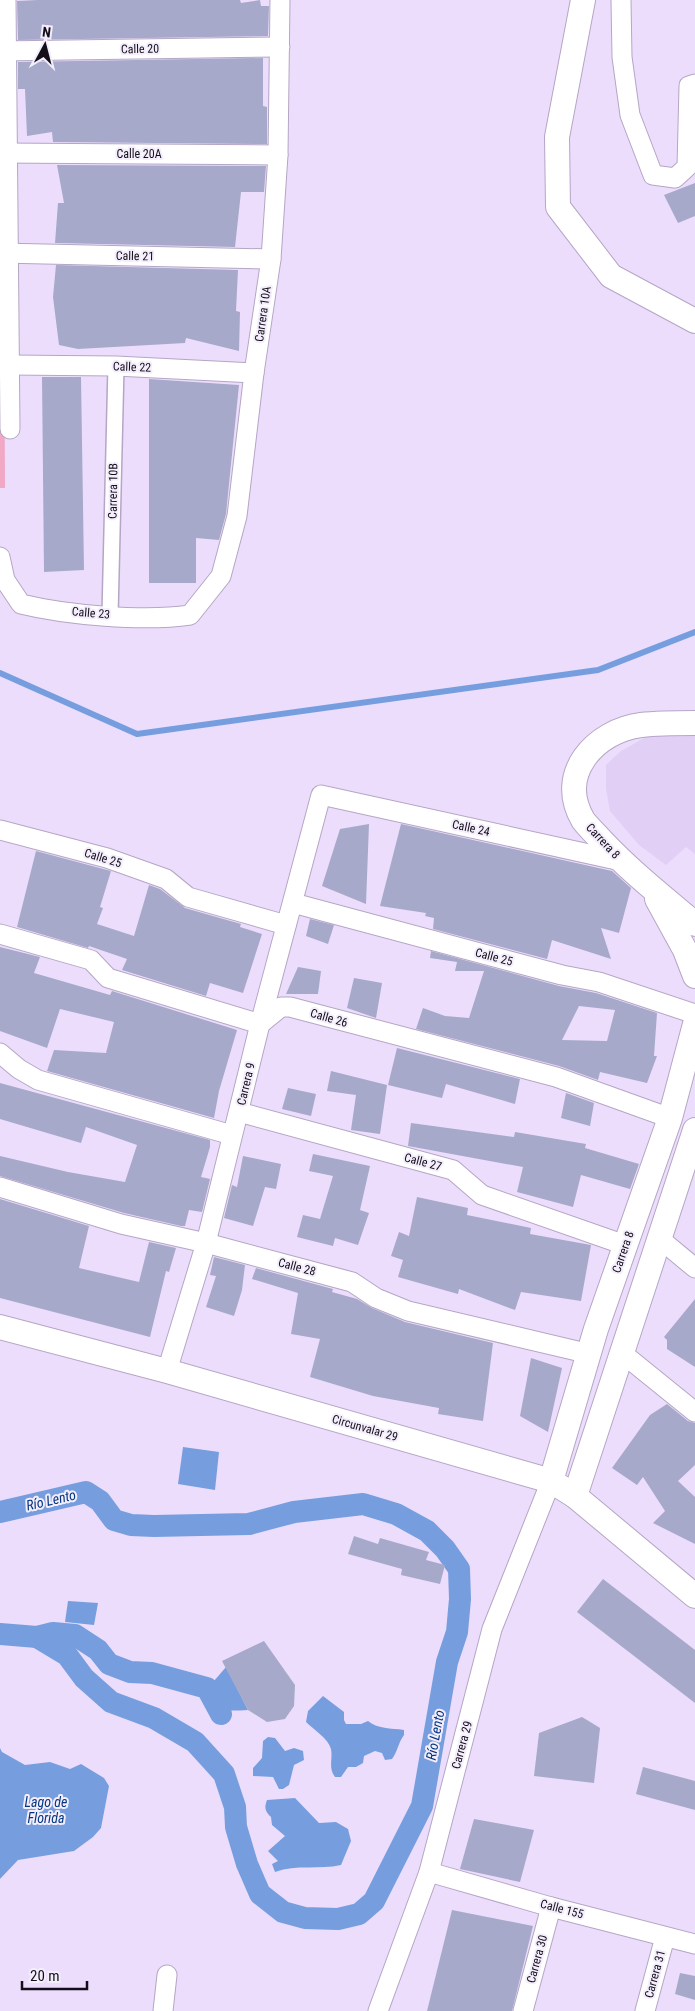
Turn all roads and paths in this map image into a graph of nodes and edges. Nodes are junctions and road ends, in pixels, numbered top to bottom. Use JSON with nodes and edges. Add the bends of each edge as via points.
{"nodes":[{"id":1,"x":6,"y":0,"type":"edge"},
{"id":2,"x":280,"y":0,"type":"edge"},
{"id":3,"x":583,"y":0,"type":"edge"},
{"id":4,"x":621,"y":0,"type":"edge"},
{"id":5,"x":280,"y":47,"type":"junction"},
{"id":6,"x":3,"y":52,"type":"edge"},
{"id":7,"x":695,"y":84,"type":"edge"},
{"id":8,"x":5,"y":153,"type":"edge"},
{"id":9,"x":278,"y":155,"type":"junction"},
{"id":10,"x":4,"y":253,"type":"edge"},
{"id":11,"x":271,"y":259,"type":"junction"},
{"id":12,"x":695,"y":321,"type":"edge"},
{"id":13,"x":10,"y":365,"type":"junction"},
{"id":14,"x":116,"y":366,"type":"junction"},
{"id":15,"x":254,"y":372,"type":"junction"},
{"id":16,"x":10,"y":429,"type":"dead end"},
{"id":17,"x":0,"y":557,"type":"edge"},
{"id":18,"x":110,"y":615,"type":"junction"},
{"id":19,"x":190,"y":615,"type":"joint"},
{"id":20,"x":695,"y":723,"type":"edge"},
{"id":21,"x":321,"y":795,"type":"joint"},
{"id":22,"x":0,"y":830,"type":"edge"},
{"id":23,"x":621,"y":861,"type":"junction"},
{"id":24,"x":651,"y":886,"type":"junction"},
{"id":25,"x":293,"y":904,"type":"junction"},
{"id":26,"x":695,"y":924,"type":"edge"},
{"id":27,"x":286,"y":925,"type":"junction"},
{"id":28,"x":0,"y":934,"type":"edge"},
{"id":29,"x":695,"y":976,"type":"edge"},
{"id":30,"x":695,"y":1014,"type":"edge"},
{"id":31,"x":260,"y":1024,"type":"junction"},
{"id":32,"x":695,"y":1024,"type":"edge"},
{"id":33,"x":0,"y":1052,"type":"edge"},
{"id":34,"x":239,"y":1112,"type":"junction"},
{"id":35,"x":670,"y":1118,"type":"junction"},
{"id":36,"x":695,"y":1132,"type":"edge"},
{"id":37,"x":232,"y":1135,"type":"junction"},
{"id":38,"x":0,"y":1187,"type":"edge"},
{"id":39,"x":660,"y":1239,"type":"junction"},
{"id":40,"x":206,"y":1243,"type":"junction"},
{"id":41,"x":625,"y":1246,"type":"junction"},
{"id":42,"x":695,"y":1268,"type":"edge"},
{"id":43,"x":0,"y":1327,"type":"edge"},
{"id":44,"x":622,"y":1353,"type":"junction"},
{"id":45,"x":590,"y":1354,"type":"junction"},
{"id":46,"x":167,"y":1371,"type":"junction"},
{"id":47,"x":695,"y":1412,"type":"edge"},
{"id":48,"x":552,"y":1481,"type":"junction"},
{"id":49,"x":575,"y":1496,"type":"junction"},
{"id":50,"x":695,"y":1596,"type":"edge"},
{"id":51,"x":429,"y":1872,"type":"junction"},
{"id":52,"x":551,"y":1906,"type":"junction"},
{"id":53,"x":664,"y":1936,"type":"junction"},
{"id":54,"x":695,"y":1944,"type":"edge"},
{"id":55,"x":166,"y":1975,"type":"dead end"},
{"id":56,"x":163,"y":2011,"type":"edge"},
{"id":57,"x":378,"y":2011,"type":"edge"},
{"id":58,"x":523,"y":2011,"type":"edge"},
{"id":59,"x":645,"y":2011,"type":"edge"}],
"edges":[{"from":1,"to":6,"type":"street"},
{"from":2,"to":5,"type":"street","name":"Carrera 10A"},
{"from":3,"to":12,"type":"street","via":[[557,137],[558,207],[611,276]]},
{"from":4,"to":7,"type":"street","via":[[622,57],[630,115],[653,175],[675,178],[687,167],[689,86]]},
{"from":5,"to":6,"type":"street","name":"Calle 20"},
{"from":5,"to":9,"type":"street","name":"Carrera 10A"},
{"from":6,"to":8,"type":"street"},
{"from":8,"to":9,"type":"street","name":"Calle 20A"},
{"from":8,"to":10,"type":"street"},
{"from":9,"to":11,"type":"street","name":"Carrera 10A"},
{"from":10,"to":11,"type":"street","name":"Calle 21"},
{"from":10,"to":13,"type":"street"},
{"from":11,"to":15,"type":"street","name":"Carrera 10A"},
{"from":13,"to":14,"type":"street","name":"Calle 22"},
{"from":13,"to":16,"type":"street"},
{"from":14,"to":15,"type":"street","name":"Calle 22"},
{"from":14,"to":18,"type":"street","name":"Carrera 10B"},
{"from":15,"to":19,"type":"street","name":"Carrera 10A","via":[[237,516],[221,576]]},
{"from":17,"to":18,"type":"street","name":"Calle 23","via":[[5,580],[21,604],[41,609]]},
{"from":18,"to":19,"type":"street","name":"Calle 23","via":[[166,619]]},
{"from":20,"to":23,"type":"street","name":"Carrera 8","via":[[640,725],[601,740],[582,760],[574,781],[574,799],[584,821]]},
{"from":21,"to":23,"type":"street","name":"Calle 24"},
{"from":21,"to":25,"type":"street","name":"Carrera 9"},
{"from":22,"to":27,"type":"street","name":"Calle 25","via":[[107,858],[166,879],[188,897]]},
{"from":23,"to":24,"type":"street","name":"Carrera 8"},
{"from":24,"to":26,"type":"street","name":"Carrera 8"},
{"from":24,"to":29,"type":"street","name":"Carrera 8"},
{"from":25,"to":27,"type":"street","name":"Carrera 9"},
{"from":25,"to":30,"type":"street","name":"Calle 25","via":[[598,982]]},
{"from":27,"to":31,"type":"street","name":"Carrera 9"},
{"from":28,"to":31,"type":"street","via":[[91,960],[108,978]]},
{"from":31,"to":34,"type":"street","name":"Carrera 9"},
{"from":31,"to":35,"type":"street","name":"Calle 26","via":[[281,1007],[290,1007],[556,1077]]},
{"from":32,"to":35,"type":"street","name":"Carrera 8"},
{"from":33,"to":37,"type":"street","via":[[38,1080]]},
{"from":34,"to":37,"type":"street","name":"Carrera 9"},
{"from":34,"to":41,"type":"street","name":"Calle 27","via":[[453,1170],[482,1195]]},
{"from":35,"to":41,"type":"street","name":"Carrera 8"},
{"from":36,"to":39,"type":"street"},
{"from":37,"to":40,"type":"street","name":"Carrera 9"},
{"from":38,"to":40,"type":"street","name":"Calle 28","via":[[121,1224]]},
{"from":39,"to":42,"type":"street"},
{"from":39,"to":44,"type":"street"},
{"from":40,"to":45,"type":"street","name":"Calle 28","via":[[352,1282],[376,1298],[408,1311]]},
{"from":40,"to":46,"type":"street","name":"Carrera 9"},
{"from":41,"to":45,"type":"street","name":"Carrera 8"},
{"from":43,"to":46,"type":"street","name":"Circunvalar 29"},
{"from":44,"to":47,"type":"street"},
{"from":44,"to":49,"type":"street"},
{"from":45,"to":48,"type":"street","name":"Carrera 8"},
{"from":46,"to":48,"type":"street","name":"Circunvalar 29"},
{"from":48,"to":49,"type":"street","name":"Circunvalar 29"},
{"from":48,"to":51,"type":"street","name":"Carrera 29","via":[[492,1629]]},
{"from":49,"to":50,"type":"street","name":"Circunvalar 29"},
{"from":51,"to":52,"type":"street","name":"Calle 155"},
{"from":51,"to":57,"type":"street","name":"Carrera 29"},
{"from":52,"to":53,"type":"street","name":"Calle 155"},
{"from":52,"to":58,"type":"street","name":"Carrera 30"},
{"from":53,"to":54,"type":"street","name":"Calle 155"},
{"from":53,"to":59,"type":"street","name":"Carrera 31"},
{"from":55,"to":56,"type":"street"}]}
